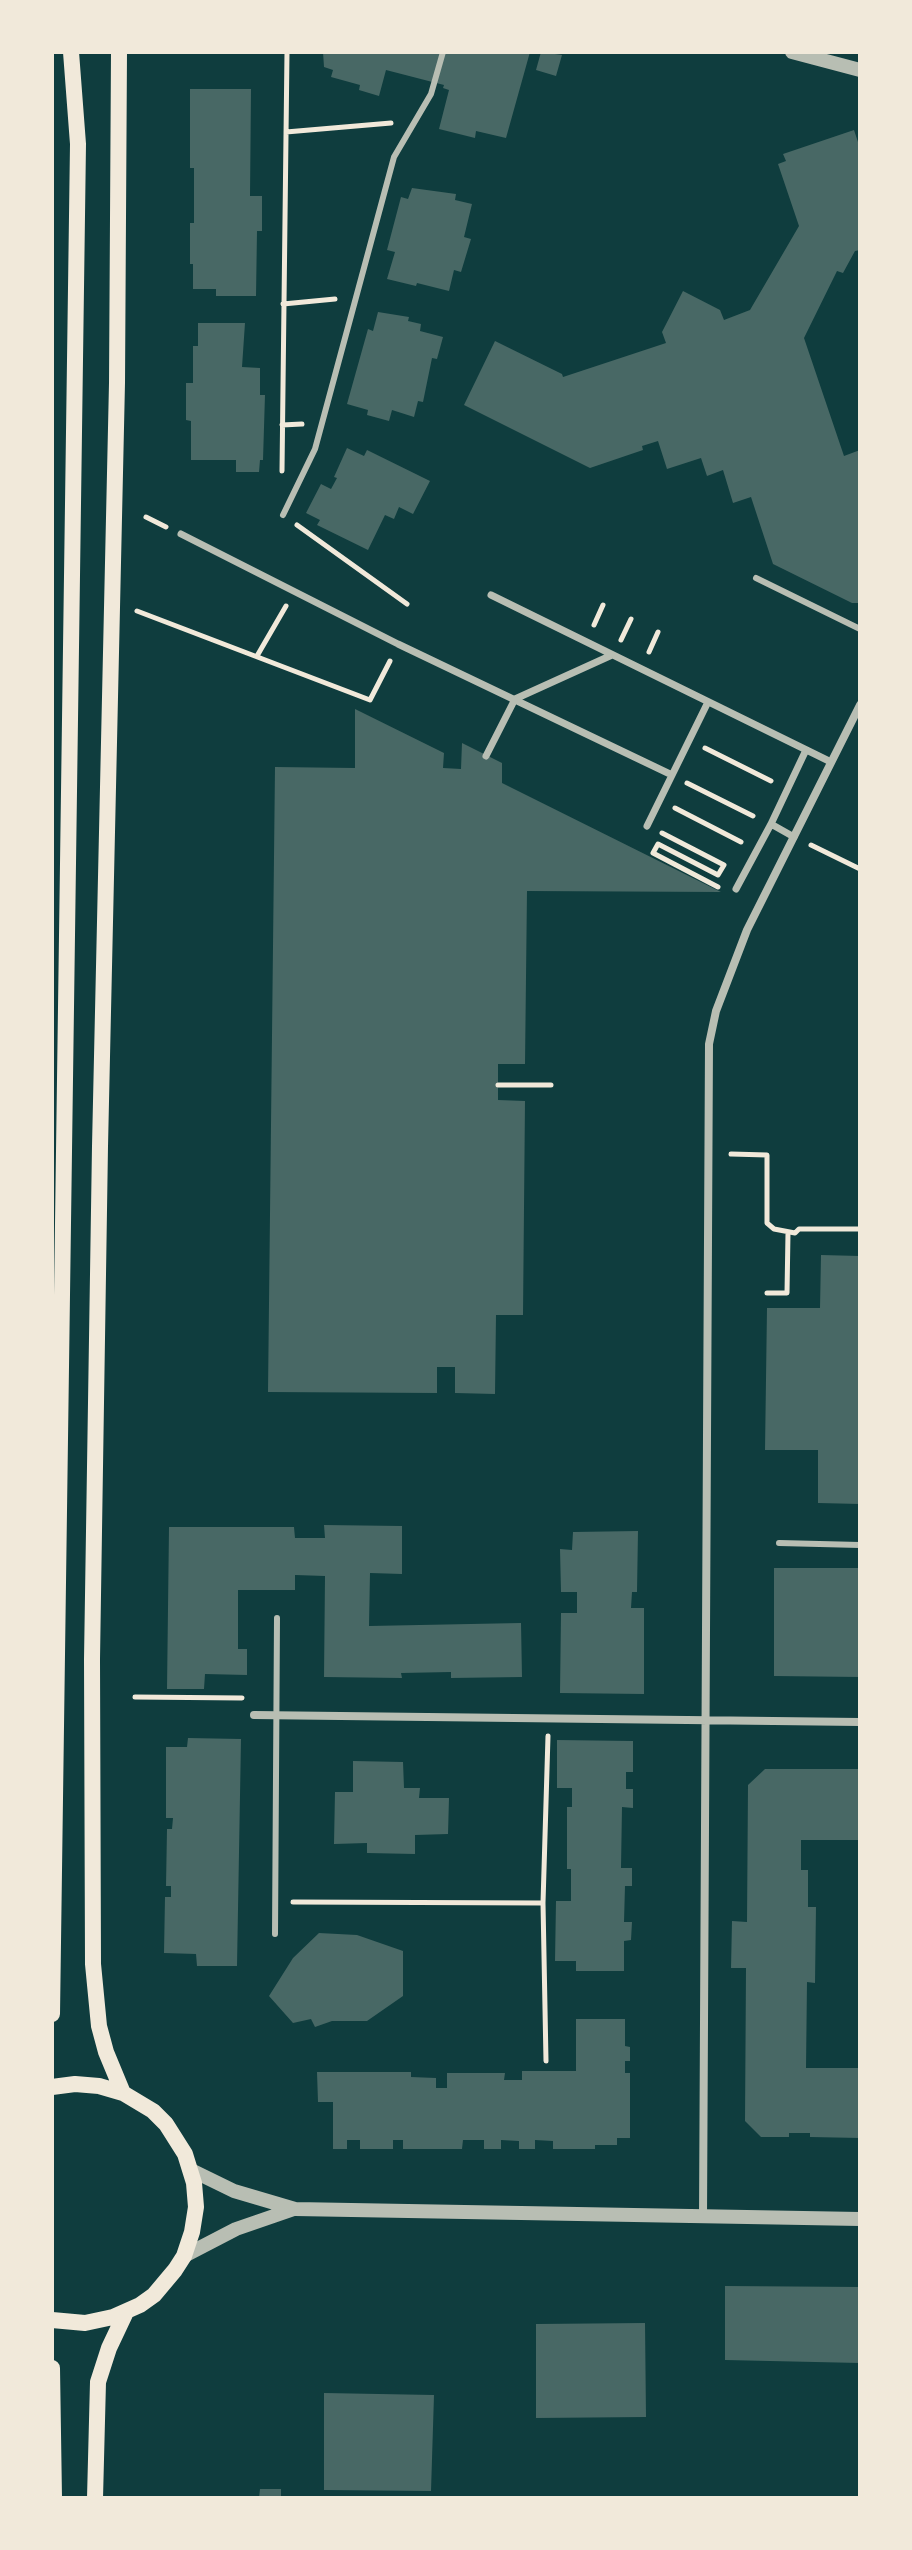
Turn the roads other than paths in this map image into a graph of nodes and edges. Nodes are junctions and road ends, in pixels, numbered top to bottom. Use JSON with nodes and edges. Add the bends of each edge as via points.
{"nodes":[{"id":1,"x":71,"y":52,"type":"edge"},
{"id":2,"x":119,"y":52,"type":"edge"},
{"id":3,"x":443,"y":52,"type":"edge"},
{"id":4,"x":792,"y":52,"type":"edge"},
{"id":5,"x":860,"y":70,"type":"edge"},
{"id":6,"x":283,"y":515,"type":"road end"},
{"id":7,"x":181,"y":534,"type":"dead end"},
{"id":8,"x":756,"y":578,"type":"dead end"},
{"id":9,"x":491,"y":595,"type":"dead end"},
{"id":10,"x":860,"y":629,"type":"edge"},
{"id":11,"x":612,"y":655,"type":"junction"},
{"id":12,"x":515,"y":699,"type":"junction"},
{"id":13,"x":708,"y":702,"type":"junction"},
{"id":14,"x":860,"y":705,"type":"edge"},
{"id":15,"x":806,"y":750,"type":"junction"},
{"id":16,"x":486,"y":756,"type":"dead end"},
{"id":17,"x":831,"y":762,"type":"junction"},
{"id":18,"x":672,"y":775,"type":"junction"},
{"id":19,"x":771,"y":824,"type":"junction"},
{"id":20,"x":647,"y":826,"type":"road end"},
{"id":21,"x":794,"y":837,"type":"junction"},
{"id":22,"x":736,"y":889,"type":"dead end"},
{"id":23,"x":779,"y":1543,"type":"dead end"},
{"id":24,"x":860,"y":1545,"type":"edge"},
{"id":25,"x":277,"y":1618,"type":"dead end"},
{"id":26,"x":254,"y":1715,"type":"road end"},
{"id":27,"x":277,"y":1716,"type":"junction"},
{"id":28,"x":705,"y":1720,"type":"junction"},
{"id":29,"x":860,"y":1722,"type":"edge"},
{"id":30,"x":275,"y":1934,"type":"dead end"},
{"id":31,"x":52,"y":2014,"type":"edge"},
{"id":32,"x":52,"y":2087,"type":"edge"},
{"id":33,"x":123,"y":2093,"type":"junction"},
{"id":34,"x":191,"y":2170,"type":"junction"},
{"id":35,"x":295,"y":2209,"type":"junction"},
{"id":36,"x":703,"y":2217,"type":"junction"},
{"id":37,"x":860,"y":2219,"type":"edge"},
{"id":38,"x":184,"y":2256,"type":"junction"},
{"id":39,"x":126,"y":2312,"type":"junction"},
{"id":40,"x":52,"y":2320,"type":"edge"},
{"id":41,"x":52,"y":2368,"type":"edge"},
{"id":42,"x":54,"y":2498,"type":"edge"},
{"id":43,"x":95,"y":2498,"type":"edge"}],
"edges":[{"from":1,"to":31,"type":"main road","via":[[78,144]]},
{"from":2,"to":33,"type":"main road","via":[[92,1659],[94,1996],[106,2052]]},
{"from":3,"to":6,"type":"lane","via":[[431,94],[394,157],[315,449]]},
{"from":4,"to":5,"type":"street"},
{"from":7,"to":12,"type":"street"},
{"from":8,"to":10,"type":"lane"},
{"from":9,"to":11,"type":"street"},
{"from":11,"to":12,"type":"street"},
{"from":11,"to":13,"type":"street"},
{"from":12,"to":16,"type":"street"},
{"from":12,"to":18,"type":"street"},
{"from":13,"to":15,"type":"street"},
{"from":13,"to":18,"type":"street"},
{"from":14,"to":17,"type":"street"},
{"from":15,"to":17,"type":"street"},
{"from":15,"to":19,"type":"street"},
{"from":17,"to":21,"type":"street"},
{"from":18,"to":20,"type":"street"},
{"from":19,"to":21,"type":"street"},
{"from":19,"to":22,"type":"street"},
{"from":21,"to":28,"type":"street","via":[[747,930],[709,1044]]},
{"from":23,"to":24,"type":"lane"},
{"from":25,"to":27,"type":"lane"},
{"from":26,"to":27,"type":"street"},
{"from":27,"to":28,"type":"street"},
{"from":27,"to":30,"type":"lane"},
{"from":28,"to":29,"type":"street"},
{"from":28,"to":36,"type":"street"},
{"from":32,"to":33,"type":"main road","via":[[87,2085]]},
{"from":33,"to":34,"type":"main road","via":[[166,2124]]},
{"from":34,"to":35,"type":"street","via":[[234,2191]]},
{"from":34,"to":38,"type":"main road","via":[[195,2220]]},
{"from":35,"to":36,"type":"street"},
{"from":35,"to":38,"type":"street","via":[[236,2229]]},
{"from":36,"to":37,"type":"street"},
{"from":38,"to":39,"type":"main road","via":[[154,2295]]},
{"from":39,"to":40,"type":"main road","via":[[85,2323]]},
{"from":39,"to":43,"type":"main road","via":[[98,2382]]},
{"from":41,"to":42,"type":"main road"}]}
